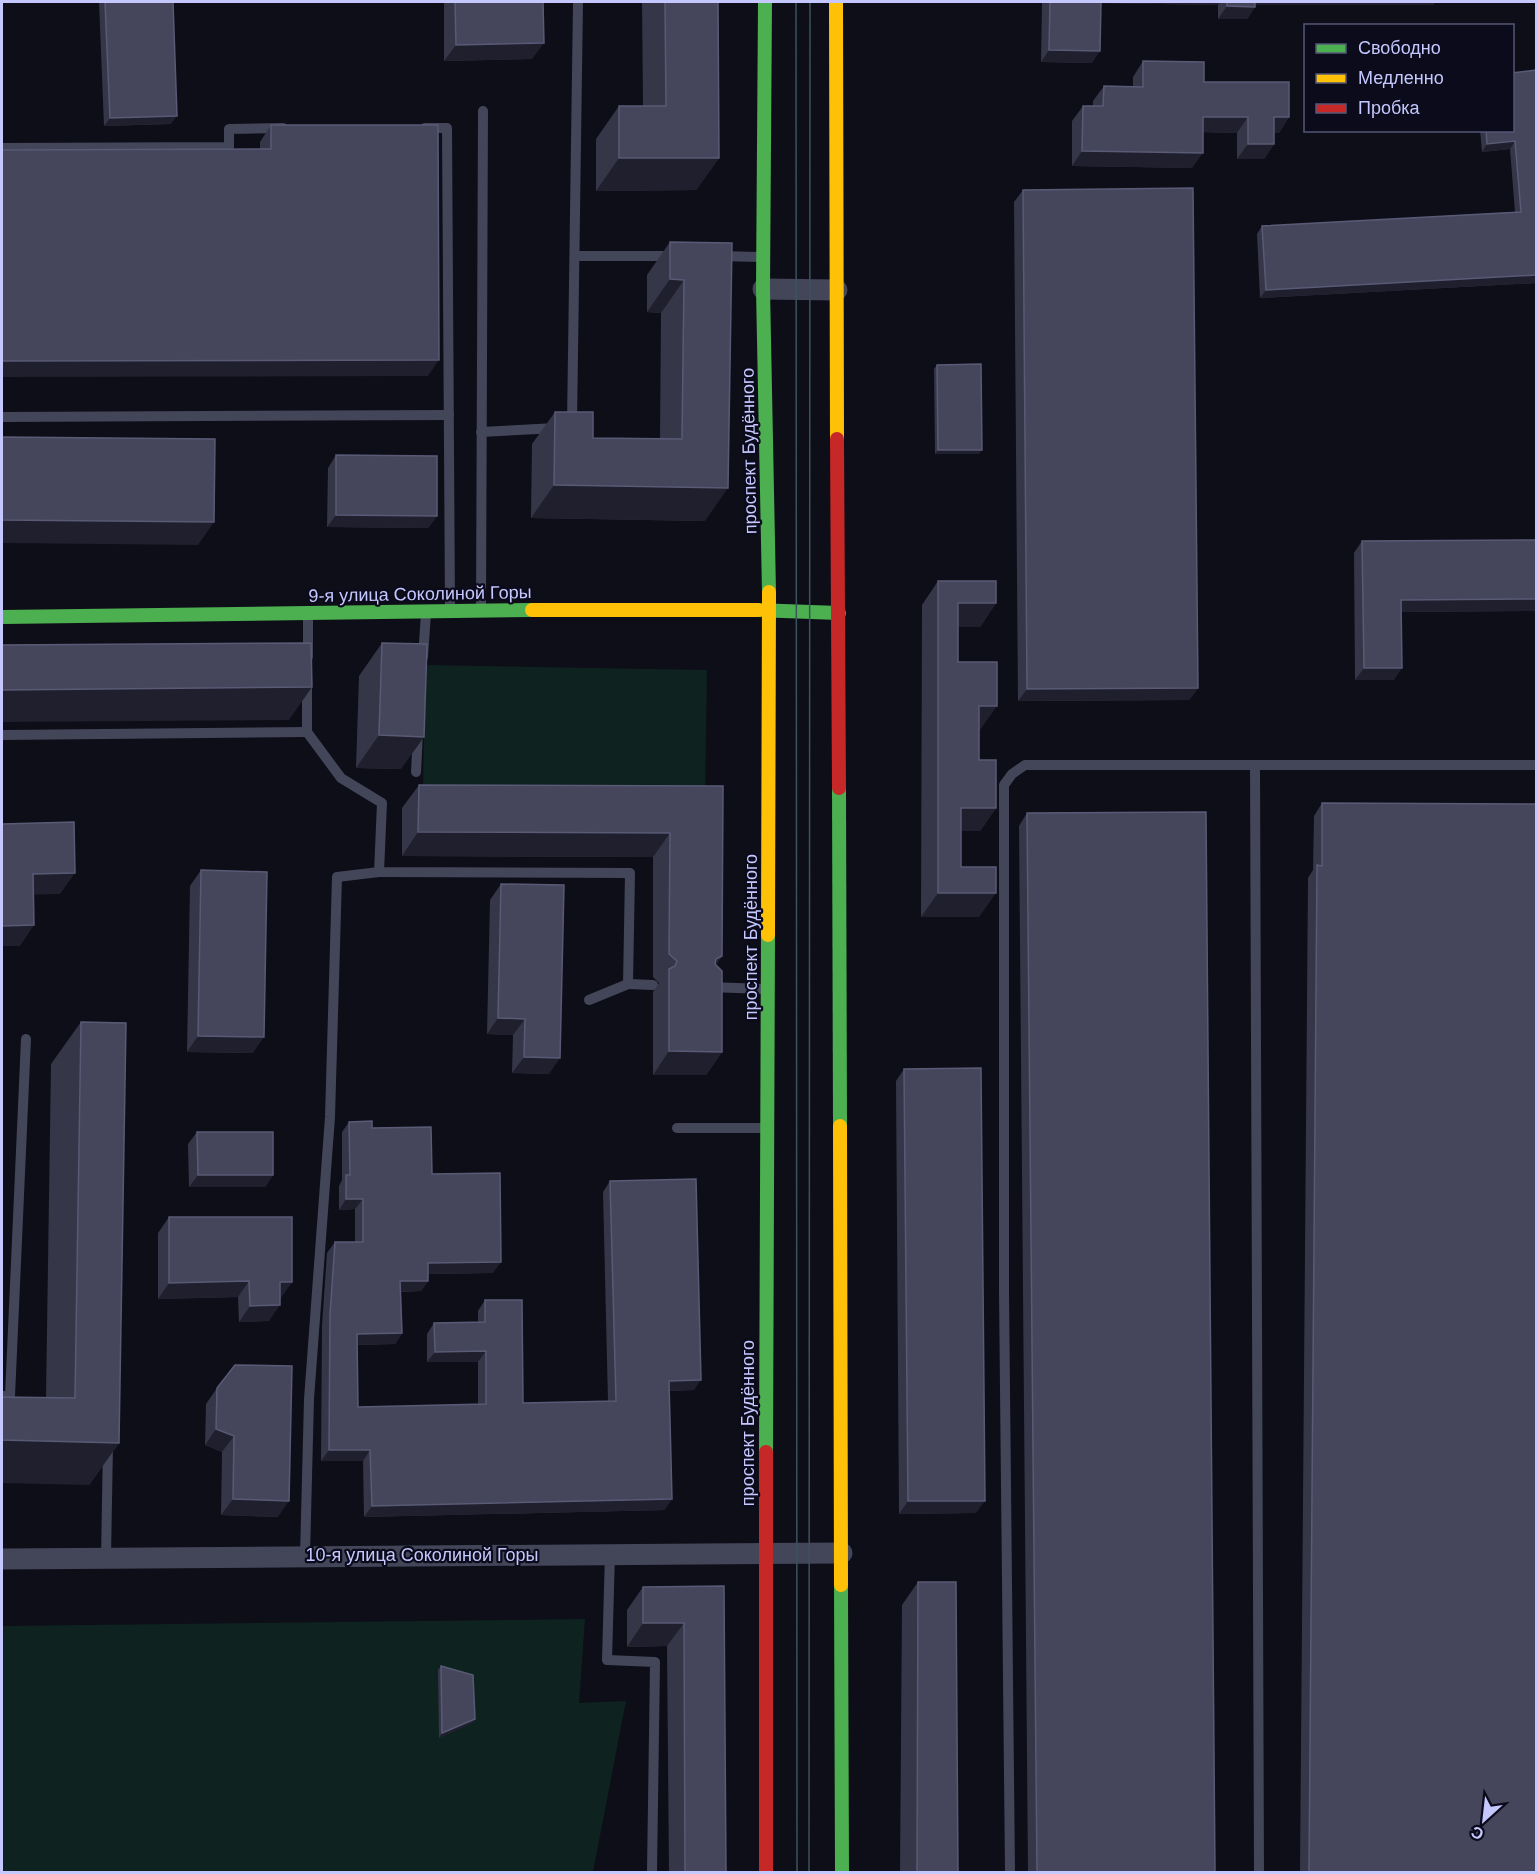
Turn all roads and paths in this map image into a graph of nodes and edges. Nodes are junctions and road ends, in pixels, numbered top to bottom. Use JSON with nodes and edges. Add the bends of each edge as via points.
{"nodes":[{"id":1,"x":578,"y":2,"type":"edge"},
{"id":2,"x":765,"y":2,"type":"edge"},
{"id":3,"x":836,"y":2,"type":"edge"},
{"id":4,"x":483,"y":111,"type":"dead end"},
{"id":5,"x":298,"y":128,"type":"edge"},
{"id":6,"x":413,"y":128,"type":"edge"},
{"id":7,"x":2,"y":148,"type":"edge"},
{"id":8,"x":575,"y":256,"type":"junction"},
{"id":9,"x":680,"y":256,"type":"edge"},
{"id":10,"x":703,"y":256,"type":"edge"},
{"id":11,"x":764,"y":257,"type":"junction"},
{"id":12,"x":764,"y":288,"type":"junction"},
{"id":13,"x":837,"y":290,"type":"junction"},
{"id":14,"x":449,"y":415,"type":"junction"},
{"id":15,"x":2,"y":417,"type":"edge"},
{"id":16,"x":481,"y":432,"type":"junction"},
{"id":17,"x":770,"y":610,"type":"junction"},
{"id":18,"x":426,"y":612,"type":"junction"},
{"id":19,"x":450,"y":612,"type":"junction"},
{"id":20,"x":480,"y":612,"type":"junction"},
{"id":21,"x":839,"y":613,"type":"junction"},
{"id":22,"x":308,"y":614,"type":"junction"},
{"id":23,"x":2,"y":617,"type":"edge"},
{"id":24,"x":423,"y":667,"type":"edge"},
{"id":25,"x":419,"y":725,"type":"edge"},
{"id":26,"x":307,"y":732,"type":"junction"},
{"id":27,"x":2,"y":735,"type":"edge"},
{"id":28,"x":1255,"y":765,"type":"junction"},
{"id":29,"x":1536,"y":765,"type":"edge"},
{"id":30,"x":416,"y":772,"type":"edge"},
{"id":31,"x":379,"y":872,"type":"junction"},
{"id":32,"x":628,"y":984,"type":"junction"},
{"id":33,"x":653,"y":985,"type":"dead end"},
{"id":34,"x":706,"y":987,"type":"edge"},
{"id":35,"x":768,"y":989,"type":"junction"},
{"id":36,"x":589,"y":1000,"type":"dead end"},
{"id":37,"x":26,"y":1039,"type":"dead end"},
{"id":38,"x":677,"y":1128,"type":"dead end"},
{"id":39,"x":768,"y":1128,"type":"junction"},
{"id":40,"x":2,"y":1396,"type":"edge"},
{"id":41,"x":108,"y":1435,"type":"edge"},
{"id":42,"x":609,"y":1553,"type":"junction"},
{"id":43,"x":765,"y":1553,"type":"junction"},
{"id":44,"x":842,"y":1553,"type":"junction"},
{"id":45,"x":305,"y":1556,"type":"junction"},
{"id":46,"x":106,"y":1558,"type":"junction"},
{"id":47,"x":2,"y":1559,"type":"edge"},
{"id":48,"x":652,"y":1872,"type":"edge"},
{"id":49,"x":766,"y":1872,"type":"edge"},
{"id":50,"x":842,"y":1872,"type":"edge"},
{"id":51,"x":1010,"y":1872,"type":"edge"},
{"id":52,"x":1259,"y":1872,"type":"edge"}],
"edges":[{"from":1,"to":8,"type":"lane"},
{"from":2,"to":11,"type":"main road","name":"проспект Будённого"},
{"from":3,"to":13,"type":"main road"},
{"from":4,"to":16,"type":"lane"},
{"from":5,"to":7,"type":"lane","via":[[229,129],[229,147]]},
{"from":6,"to":14,"type":"lane","via":[[447,128]]},
{"from":8,"to":9,"type":"lane"},
{"from":8,"to":16,"type":"lane","via":[[572,428]]},
{"from":10,"to":11,"type":"lane"},
{"from":11,"to":12,"type":"main road","name":"проспект Будённого"},
{"from":12,"to":13,"type":"street"},
{"from":12,"to":17,"type":"main road","name":"проспект Будённого"},
{"from":13,"to":21,"type":"main road"},
{"from":14,"to":15,"type":"lane"},
{"from":14,"to":19,"type":"lane"},
{"from":16,"to":20,"type":"lane"},
{"from":17,"to":20,"type":"main road","name":"9-я улица Соколиной Горы"},
{"from":17,"to":21,"type":"main road","name":"9-я улица Соколиной Горы"},
{"from":17,"to":35,"type":"main road","name":"проспект Будённого"},
{"from":18,"to":19,"type":"main road","name":"9-я улица Соколиной Горы"},
{"from":18,"to":22,"type":"main road","name":"9-я улица Соколиной Горы"},
{"from":18,"to":24,"type":"lane"},
{"from":19,"to":20,"type":"main road","name":"9-я улица Соколиной Горы"},
{"from":21,"to":44,"type":"main road"},
{"from":22,"to":23,"type":"main road","name":"9-я улица Соколиной Горы"},
{"from":22,"to":26,"type":"lane"},
{"from":25,"to":30,"type":"lane"},
{"from":26,"to":27,"type":"lane"},
{"from":26,"to":31,"type":"lane","via":[[341,778],[382,803]]},
{"from":28,"to":29,"type":"lane"},
{"from":28,"to":51,"type":"lane","via":[[1025,765],[1004,786]]},
{"from":28,"to":52,"type":"lane"},
{"from":31,"to":32,"type":"lane","via":[[630,873]]},
{"from":31,"to":45,"type":"lane","via":[[337,877],[330,1117]]},
{"from":32,"to":33,"type":"lane"},
{"from":32,"to":36,"type":"lane"},
{"from":34,"to":35,"type":"lane"},
{"from":35,"to":39,"type":"main road","name":"проспект Будённого"},
{"from":37,"to":40,"type":"lane","via":[[10,1396]]},
{"from":38,"to":39,"type":"lane"},
{"from":39,"to":43,"type":"main road","name":"проспект Будённого"},
{"from":41,"to":46,"type":"lane"},
{"from":42,"to":43,"type":"street","name":"10-я улица Соколиной Горы"},
{"from":42,"to":45,"type":"street","name":"10-я улица Соколиной Горы"},
{"from":42,"to":48,"type":"lane","via":[[607,1660],[655,1662]]},
{"from":43,"to":44,"type":"street","name":"10-я улица Соколиной Горы"},
{"from":43,"to":49,"type":"main road","name":"проспект Будённого"},
{"from":44,"to":50,"type":"main road"},
{"from":45,"to":46,"type":"street","name":"10-я улица Соколиной Горы"},
{"from":46,"to":47,"type":"street","name":"10-я улица Соколиной Горы"}]}
